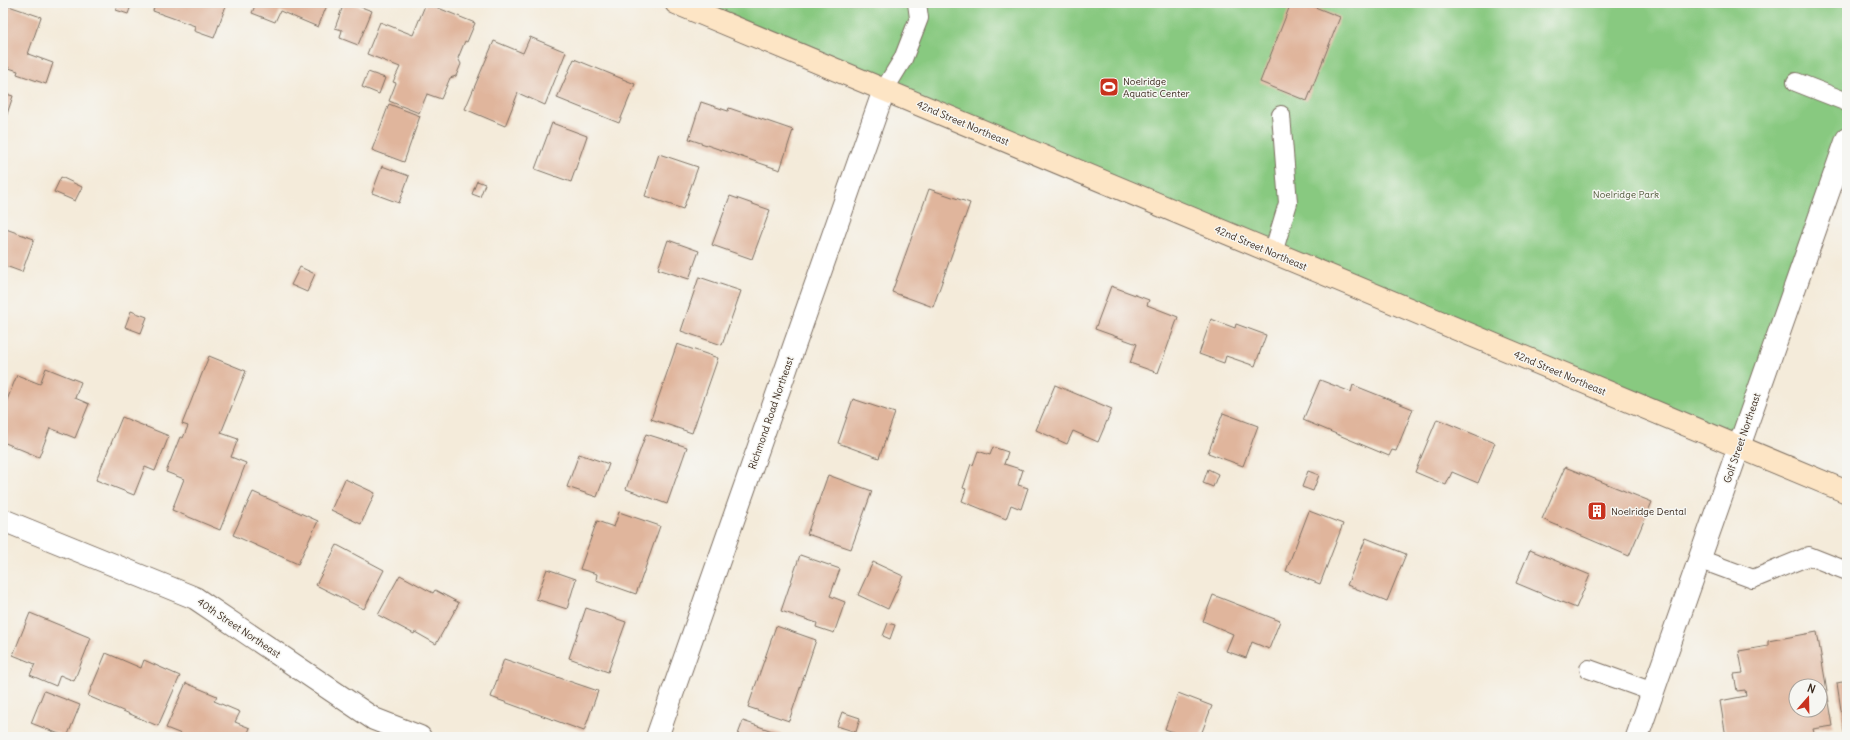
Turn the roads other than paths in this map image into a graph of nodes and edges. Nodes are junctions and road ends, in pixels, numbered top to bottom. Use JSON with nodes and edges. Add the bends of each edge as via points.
{"nodes":[{"id":1,"x":676,"y":3,"type":"edge"},
{"id":2,"x":917,"y":3,"type":"edge"},
{"id":3,"x":1796,"y":82,"type":"dead end"},
{"id":4,"x":884,"y":90,"type":"junction"},
{"id":5,"x":1847,"y":102,"type":"edge"},
{"id":6,"x":1281,"y":115,"type":"dead end"},
{"id":7,"x":1847,"y":139,"type":"edge"},
{"id":8,"x":1272,"y":253,"type":"junction"},
{"id":9,"x":1738,"y":448,"type":"junction"},
{"id":10,"x":1847,"y":492,"type":"edge"},
{"id":11,"x":3,"y":520,"type":"edge"},
{"id":12,"x":1699,"y":559,"type":"junction"},
{"id":13,"x":1847,"y":571,"type":"edge"},
{"id":14,"x":1589,"y":669,"type":"dead end"},
{"id":15,"x":1653,"y":692,"type":"junction"},
{"id":16,"x":420,"y":737,"type":"edge"},
{"id":17,"x":657,"y":737,"type":"edge"},
{"id":18,"x":1637,"y":737,"type":"edge"}],
"edges":[{"from":1,"to":4,"type":"street","name":"42nd Street Northeast"},
{"from":2,"to":4,"type":"lane","via":[[919,18],[903,59]]},
{"from":3,"to":5,"type":"lane"},
{"from":4,"to":8,"type":"street","name":"42nd Street Northeast"},
{"from":4,"to":17,"type":"street","name":"Richmond Road Northeast"},
{"from":6,"to":8,"type":"lane","via":[[1288,203]]},
{"from":7,"to":9,"type":"street","name":"Golf Street Northeast"},
{"from":8,"to":9,"type":"street","name":"42nd Street Northeast"},
{"from":9,"to":10,"type":"street","name":"42nd Street Northeast"},
{"from":9,"to":12,"type":"street","name":"Golf Street Northeast"},
{"from":11,"to":16,"type":"street","name":"40th Street Northeast","via":[[195,598],[374,719]]},
{"from":12,"to":13,"type":"lane","via":[[1753,579],[1809,556]]},
{"from":12,"to":15,"type":"street","name":"Golf Street Northeast"},
{"from":14,"to":15,"type":"lane"},
{"from":15,"to":18,"type":"street","name":"Golf Street Northeast"}]}
